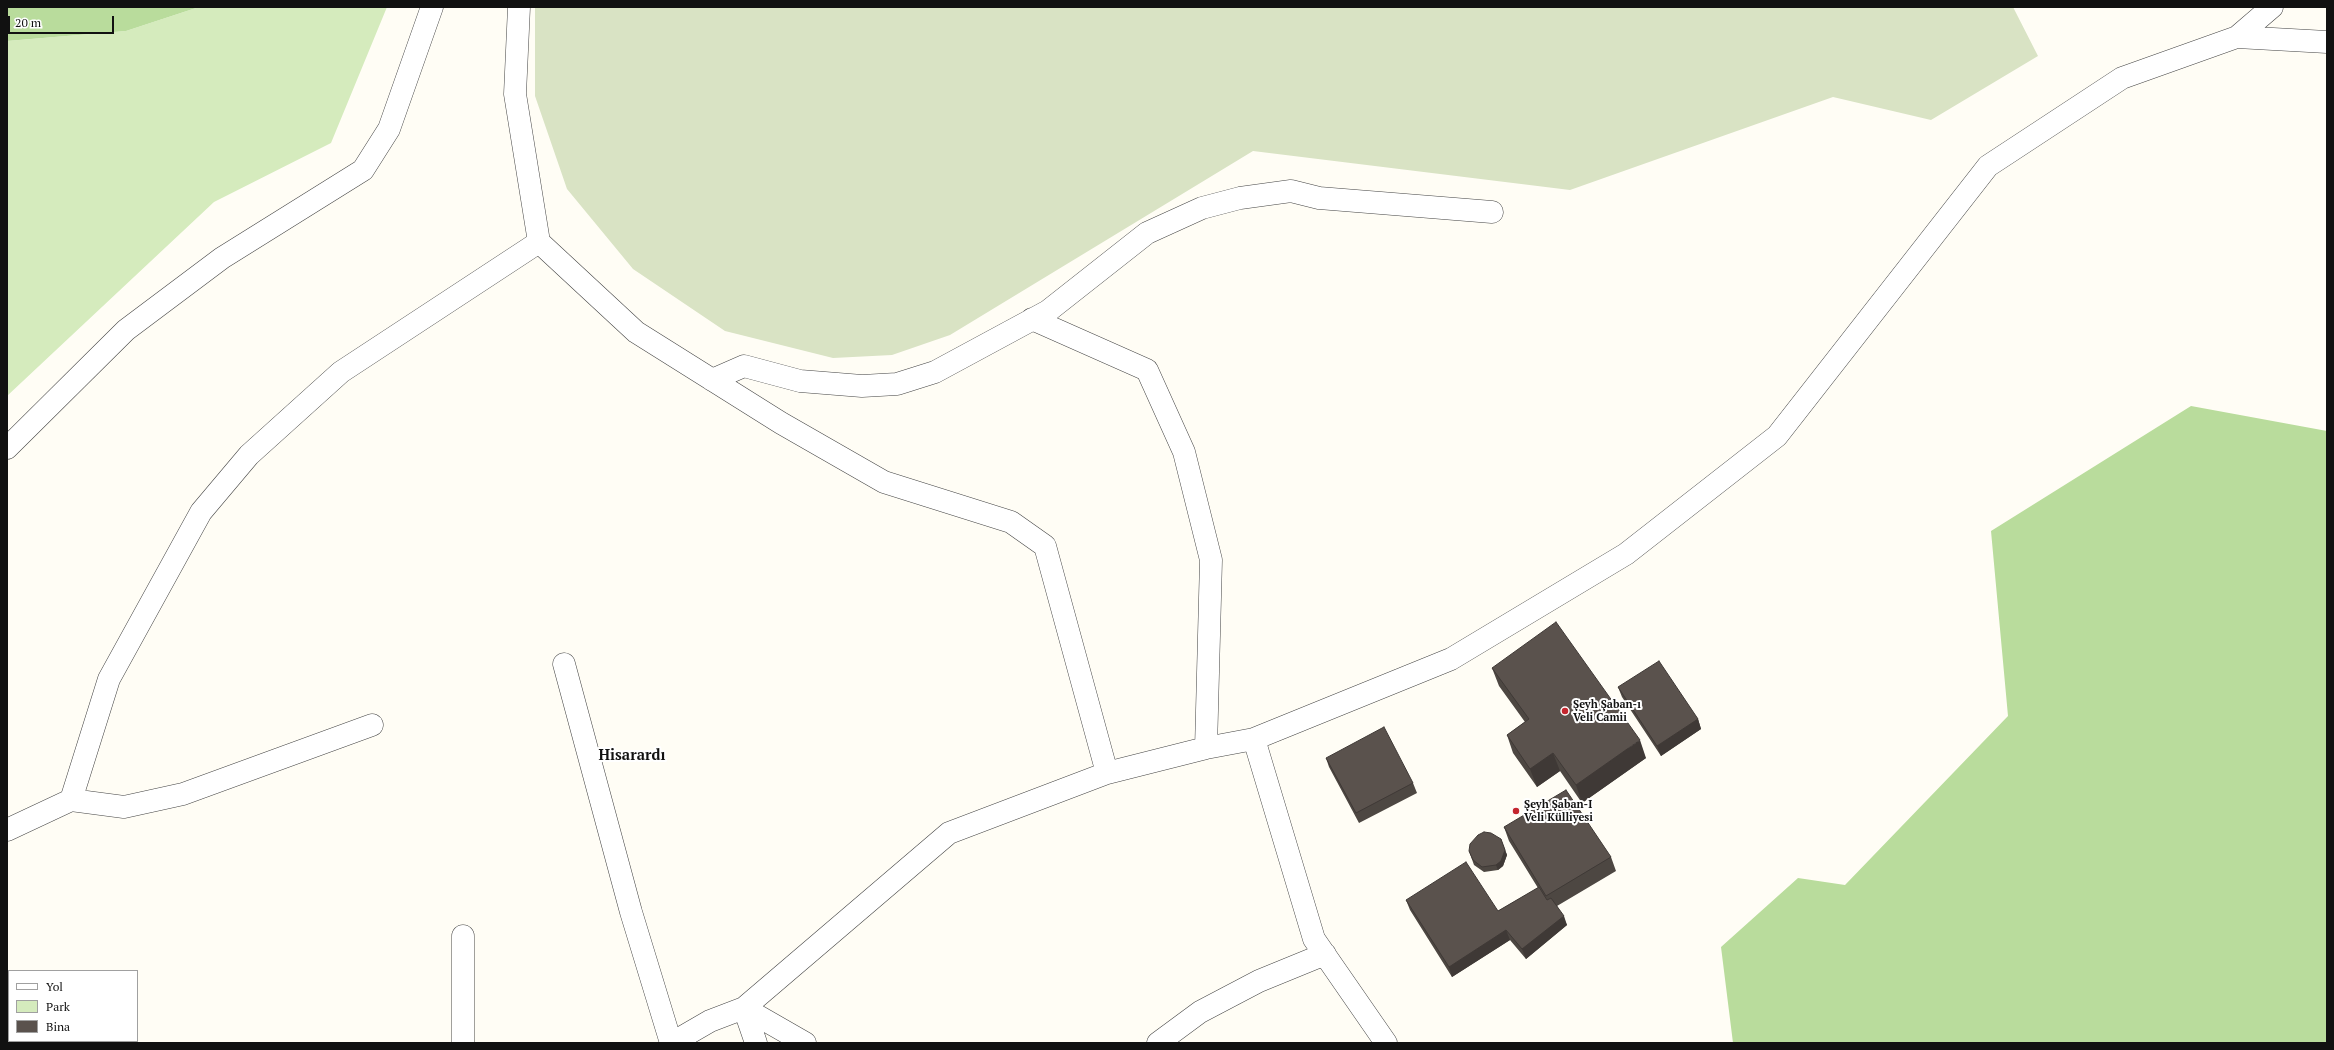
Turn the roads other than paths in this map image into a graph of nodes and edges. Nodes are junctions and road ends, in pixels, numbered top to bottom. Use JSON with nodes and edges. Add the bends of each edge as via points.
{"nodes":[{"id":1,"x":432,"y":7,"type":"edge"},
{"id":2,"x":519,"y":7,"type":"edge"},
{"id":3,"x":2272,"y":7,"type":"edge"},
{"id":4,"x":2237,"y":37,"type":"junction"},
{"id":5,"x":2327,"y":42,"type":"edge"},
{"id":6,"x":1492,"y":212,"type":"dead end"},
{"id":7,"x":539,"y":242,"type":"junction"},
{"id":8,"x":1032,"y":319,"type":"junction"},
{"id":9,"x":712,"y":380,"type":"junction"},
{"id":10,"x":7,"y":448,"type":"edge"},
{"id":11,"x":564,"y":664,"type":"dead end"},
{"id":12,"x":372,"y":725,"type":"dead end"},
{"id":13,"x":1254,"y":740,"type":"junction"},
{"id":14,"x":1206,"y":748,"type":"junction"},
{"id":15,"x":1107,"y":773,"type":"junction"},
{"id":16,"x":71,"y":800,"type":"junction"},
{"id":17,"x":7,"y":830,"type":"edge"},
{"id":18,"x":463,"y":936,"type":"dead end"},
{"id":19,"x":1325,"y":954,"type":"junction"},
{"id":20,"x":744,"y":1008,"type":"junction"},
{"id":21,"x":463,"y":1043,"type":"edge"},
{"id":22,"x":671,"y":1043,"type":"edge"},
{"id":23,"x":756,"y":1043,"type":"edge"},
{"id":24,"x":805,"y":1043,"type":"edge"},
{"id":25,"x":1158,"y":1043,"type":"edge"},
{"id":26,"x":1386,"y":1043,"type":"edge"}],
"edges":[{"from":1,"to":10,"type":"street","via":[[389,129],[363,170],[222,258],[126,330]]},
{"from":2,"to":7,"type":"street","via":[[515,94]]},
{"from":3,"to":4,"type":"street"},
{"from":4,"to":5,"type":"street"},
{"from":4,"to":13,"type":"street","via":[[2122,78],[1988,166],[1777,436],[1626,554],[1451,659]]},
{"from":6,"to":8,"type":"street","via":[[1319,198],[1291,191],[1240,198],[1202,208],[1146,233],[1048,311]]},
{"from":7,"to":9,"type":"street","via":[[636,332]]},
{"from":7,"to":16,"type":"street","via":[[341,372],[249,454],[202,512],[109,679]]},
{"from":8,"to":9,"type":"street","via":[[935,372],[898,384],[828,384],[744,366]]},
{"from":8,"to":14,"type":"street","via":[[1148,370],[1184,452],[1211,560]]},
{"from":9,"to":15,"type":"street","via":[[884,482],[1011,522],[1045,546]]},
{"from":11,"to":22,"type":"street","via":[[631,912]]},
{"from":12,"to":16,"type":"street","via":[[183,794],[124,807]]},
{"from":13,"to":14,"type":"street"},
{"from":13,"to":19,"type":"street","via":[[1314,939]]},
{"from":14,"to":15,"type":"street"},
{"from":15,"to":20,"type":"street","via":[[949,833]]},
{"from":16,"to":17,"type":"street"},
{"from":18,"to":21,"type":"street"},
{"from":19,"to":25,"type":"street","via":[[1259,981],[1200,1012]]},
{"from":19,"to":26,"type":"street"},
{"from":20,"to":22,"type":"street","via":[[710,1020]]},
{"from":20,"to":23,"type":"street"},
{"from":20,"to":24,"type":"street"}]}
